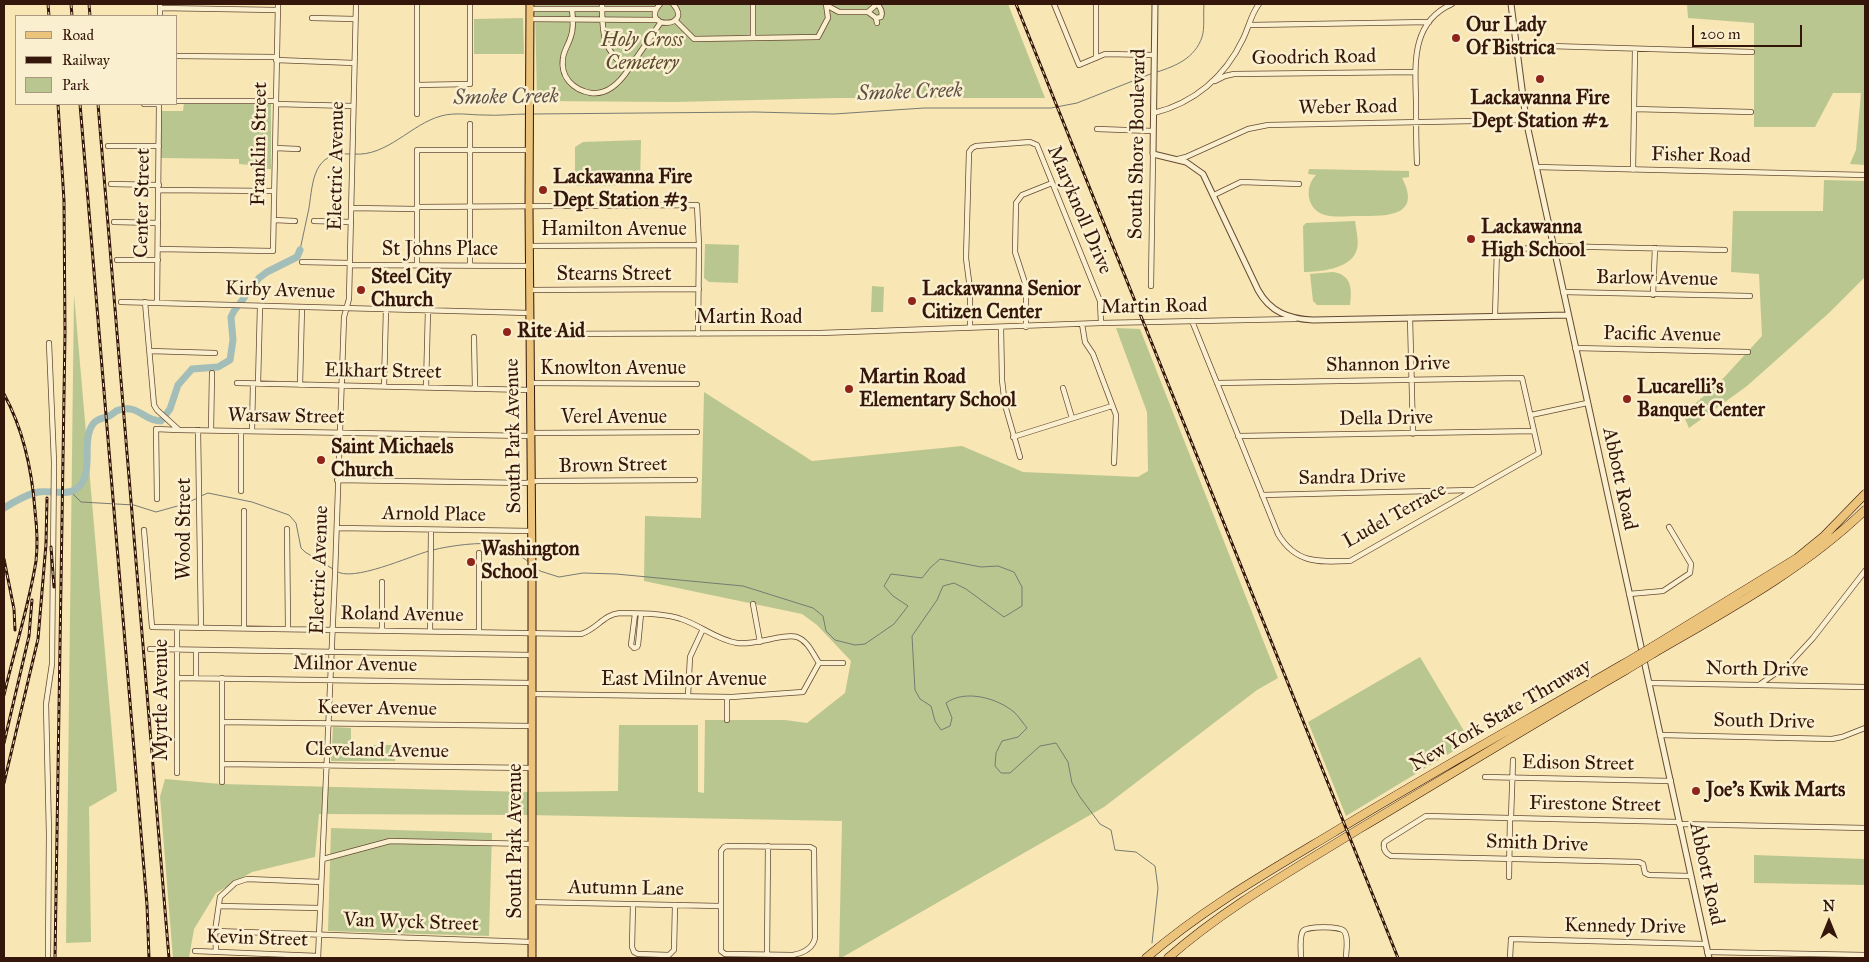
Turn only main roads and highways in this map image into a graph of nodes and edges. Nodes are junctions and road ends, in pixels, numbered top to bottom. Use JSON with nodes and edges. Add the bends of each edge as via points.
{"nodes":[{"id":1,"x":530,"y":7,"type":"edge"},
{"id":2,"x":1865,"y":494,"type":"edge"},
{"id":3,"x":1865,"y":510,"type":"edge"},
{"id":4,"x":1653,"y":650,"type":"junction"},
{"id":5,"x":1626,"y":667,"type":"junction"},
{"id":6,"x":532,"y":958,"type":"edge"},
{"id":7,"x":1146,"y":958,"type":"edge"},
{"id":8,"x":1168,"y":958,"type":"edge"}],
"edges":[{"from":1,"to":6,"type":"main road","name":"South Park Avenue"},
{"from":2,"to":4,"type":"highway","name":"New York State Thruway","via":[[1797,558]]},
{"from":3,"to":4,"type":"highway","name":"New York State Thruway","via":[[1840,534],[1790,572]]},
{"from":4,"to":5,"type":"highway","name":"New York State Thruway","bridge":true},
{"from":5,"to":7,"type":"highway","name":"New York State Thruway","via":[[1388,799],[1255,878],[1203,913]]},
{"from":5,"to":8,"type":"highway","name":"New York State Thruway","via":[[1259,890]]}]}
